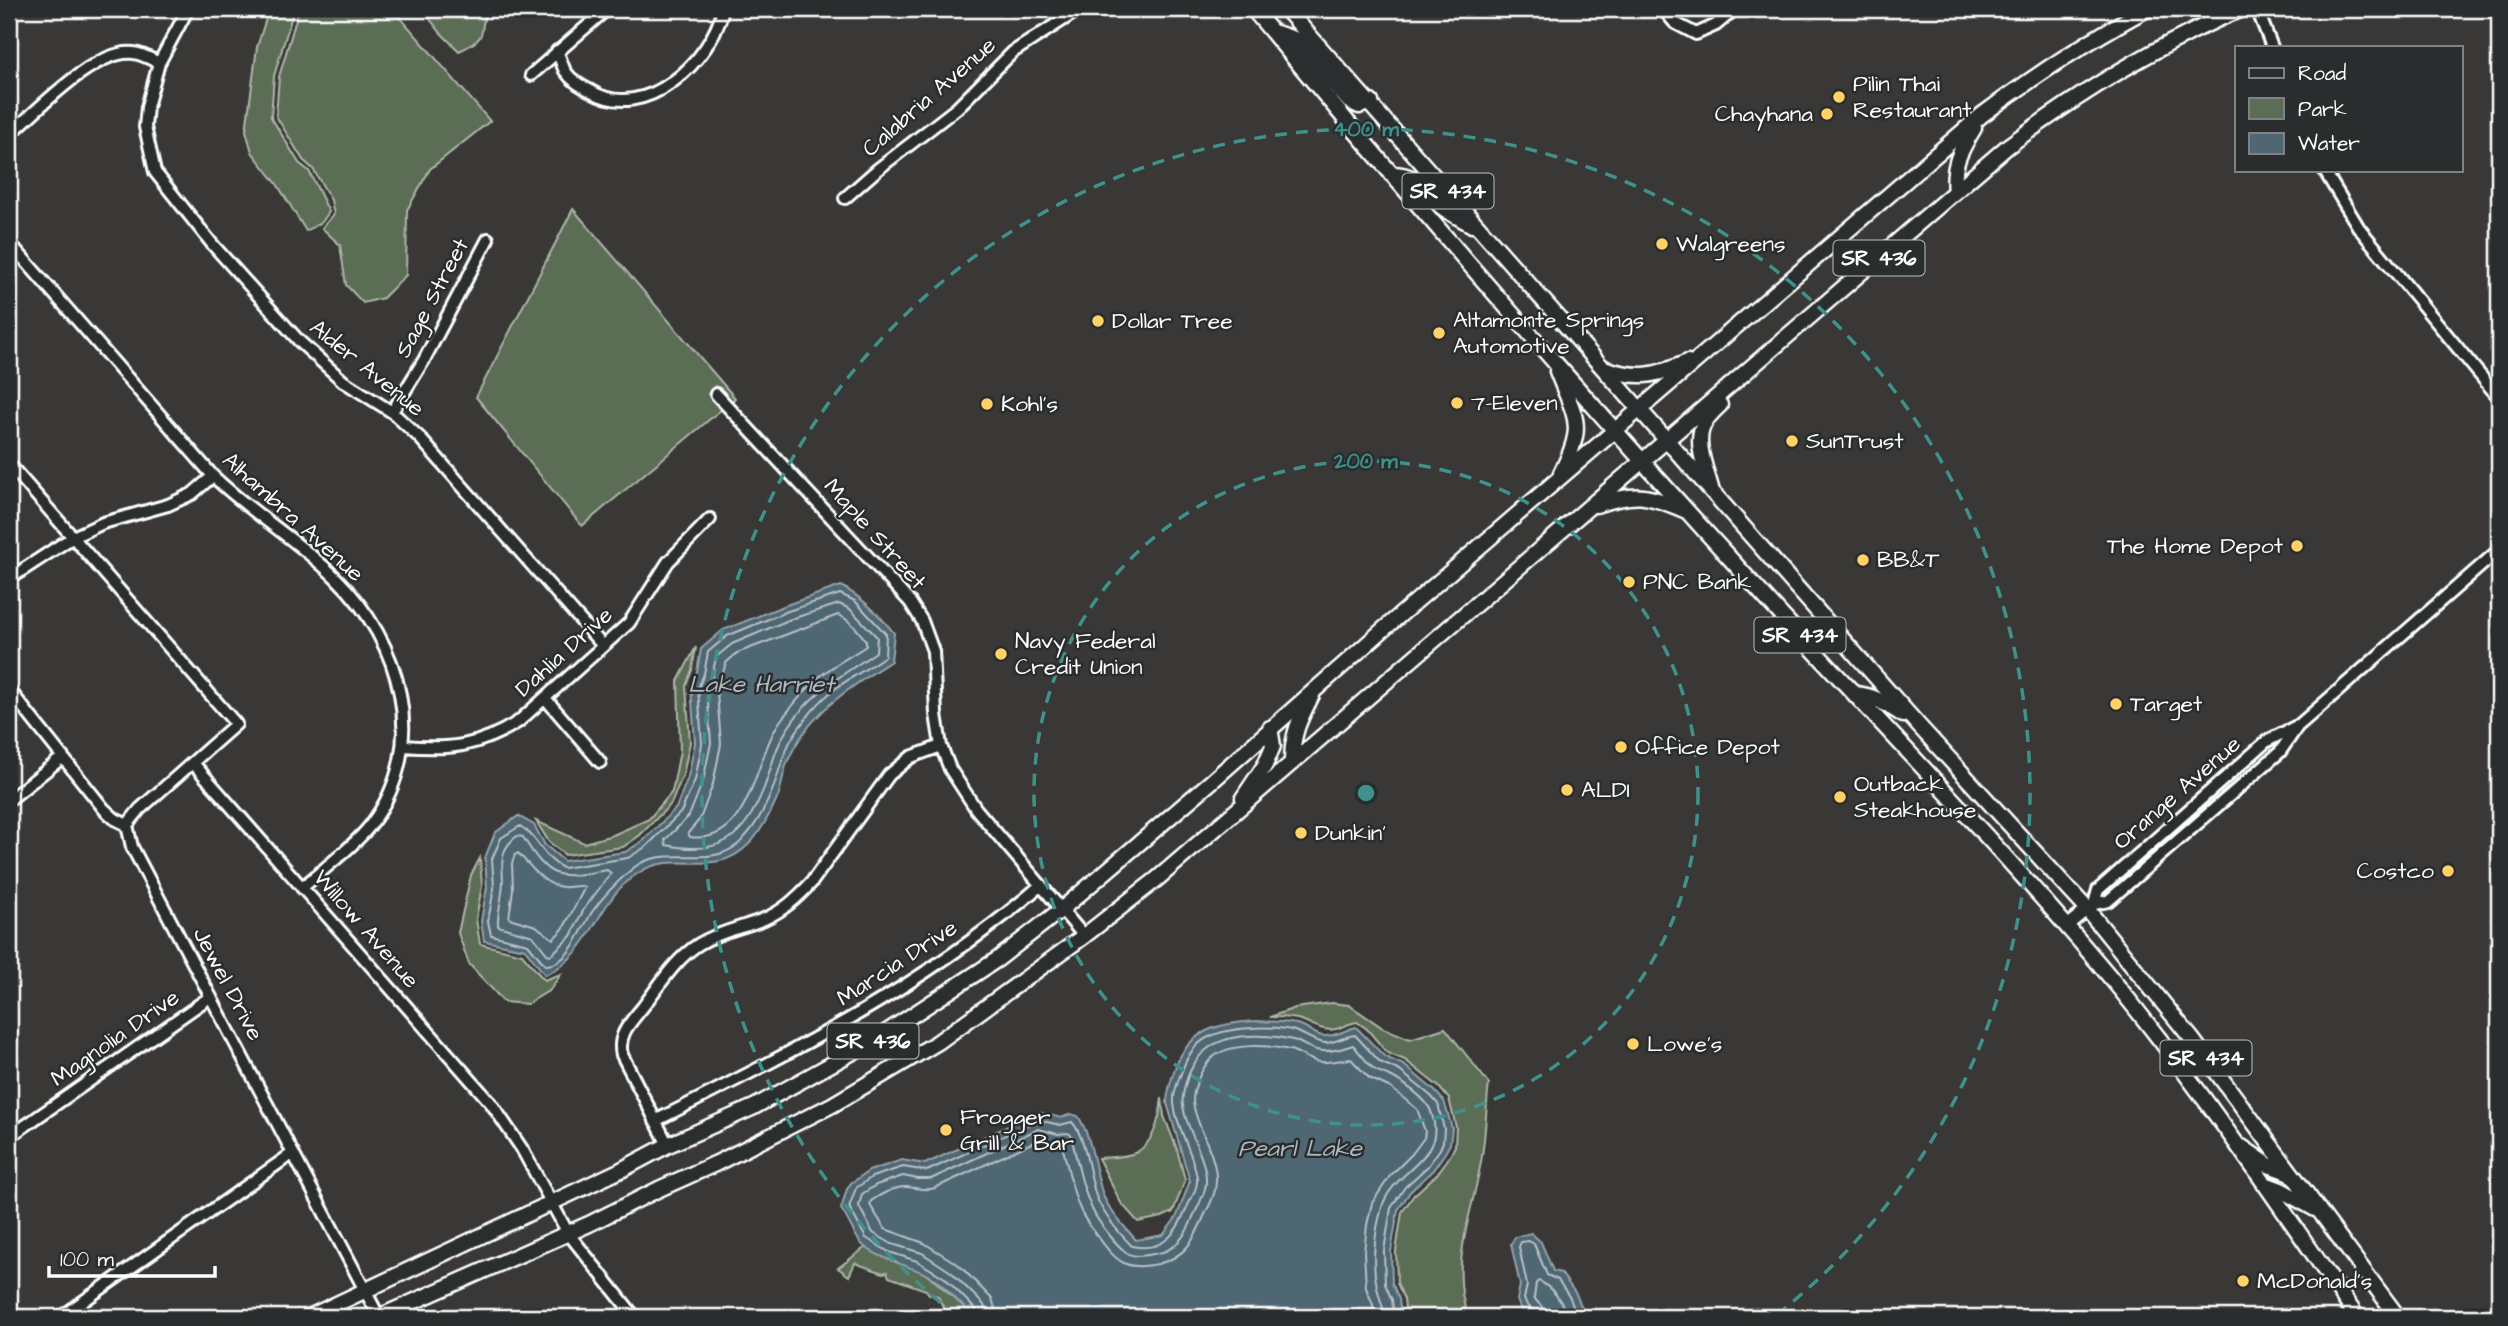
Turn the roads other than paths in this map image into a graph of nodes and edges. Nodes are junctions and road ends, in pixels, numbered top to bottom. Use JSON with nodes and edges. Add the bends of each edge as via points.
{"nodes":[{"id":1,"x":188,"y":9,"type":"edge"},
{"id":2,"x":607,"y":9,"type":"edge"},
{"id":3,"x":723,"y":9,"type":"edge"},
{"id":4,"x":1080,"y":9,"type":"edge"},
{"id":5,"x":1253,"y":9,"type":"edge"},
{"id":6,"x":1286,"y":9,"type":"edge"},
{"id":7,"x":1663,"y":9,"type":"edge"},
{"id":8,"x":1735,"y":9,"type":"edge"},
{"id":9,"x":2147,"y":9,"type":"edge"},
{"id":10,"x":2242,"y":9,"type":"edge"},
{"id":11,"x":2257,"y":9,"type":"edge"},
{"id":12,"x":1272,"y":32,"type":"junction"},
{"id":13,"x":2272,"y":46,"type":"edge"},
{"id":14,"x":557,"y":51,"type":"junction"},
{"id":15,"x":159,"y":63,"type":"junction"},
{"id":16,"x":531,"y":75,"type":"dead end"},
{"id":17,"x":1371,"y":102,"type":"junction"},
{"id":18,"x":1982,"y":115,"type":"junction"},
{"id":19,"x":9,"y":135,"type":"edge"},
{"id":20,"x":2326,"y":172,"type":"edge"},
{"id":21,"x":1391,"y":174,"type":"junction"},
{"id":22,"x":1955,"y":192,"type":"junction"},
{"id":23,"x":845,"y":198,"type":"dead end"},
{"id":24,"x":1485,"y":233,"type":"junction"},
{"id":25,"x":488,"y":239,"type":"dead end"},
{"id":26,"x":9,"y":242,"type":"edge"},
{"id":27,"x":1702,"y":356,"type":"junction"},
{"id":28,"x":1553,"y":360,"type":"junction"},
{"id":29,"x":1602,"y":368,"type":"junction"},
{"id":30,"x":1751,"y":369,"type":"junction"},
{"id":31,"x":716,"y":394,"type":"dead end"},
{"id":32,"x":2499,"y":398,"type":"edge"},
{"id":33,"x":1639,"y":410,"type":"junction"},
{"id":34,"x":392,"y":412,"type":"junction"},
{"id":35,"x":1616,"y":430,"type":"junction"},
{"id":36,"x":1666,"y":441,"type":"junction"},
{"id":37,"x":1642,"y":460,"type":"junction"},
{"id":38,"x":9,"y":464,"type":"edge"},
{"id":39,"x":213,"y":476,"type":"junction"},
{"id":40,"x":1558,"y":480,"type":"junction"},
{"id":41,"x":1713,"y":493,"type":"junction"},
{"id":42,"x":1588,"y":508,"type":"junction"},
{"id":43,"x":1688,"y":512,"type":"junction"},
{"id":44,"x":710,"y":519,"type":"dead end"},
{"id":45,"x":73,"y":537,"type":"junction"},
{"id":46,"x":2499,"y":550,"type":"edge"},
{"id":47,"x":18,"y":573,"type":"dead end"},
{"id":48,"x":603,"y":646,"type":"junction"},
{"id":49,"x":1316,"y":688,"type":"junction"},
{"id":50,"x":10,"y":692,"type":"dead end"},
{"id":51,"x":1855,"y":694,"type":"junction"},
{"id":52,"x":545,"y":698,"type":"junction"},
{"id":53,"x":2299,"y":725,"type":"junction"},
{"id":54,"x":1919,"y":726,"type":"junction"},
{"id":55,"x":1270,"y":728,"type":"junction"},
{"id":56,"x":404,"y":746,"type":"junction"},
{"id":57,"x":941,"y":746,"type":"junction"},
{"id":58,"x":63,"y":757,"type":"junction"},
{"id":59,"x":600,"y":762,"type":"dead end"},
{"id":60,"x":193,"y":763,"type":"junction"},
{"id":61,"x":1292,"y":763,"type":"junction"},
{"id":62,"x":9,"y":800,"type":"edge"},
{"id":63,"x":1233,"y":814,"type":"junction"},
{"id":64,"x":127,"y":825,"type":"junction"},
{"id":65,"x":1041,"y":885,"type":"junction"},
{"id":66,"x":302,"y":888,"type":"junction"},
{"id":67,"x":2090,"y":906,"type":"junction"},
{"id":68,"x":1062,"y":909,"type":"junction"},
{"id":69,"x":2067,"y":926,"type":"junction"},
{"id":70,"x":1084,"y":936,"type":"junction"},
{"id":71,"x":210,"y":997,"type":"junction"},
{"id":72,"x":655,"y":1121,"type":"junction"},
{"id":73,"x":9,"y":1138,"type":"edge"},
{"id":74,"x":2235,"y":1142,"type":"junction"},
{"id":75,"x":667,"y":1145,"type":"junction"},
{"id":76,"x":293,"y":1153,"type":"junction"},
{"id":77,"x":2291,"y":1173,"type":"junction"},
{"id":78,"x":2265,"y":1184,"type":"junction"},
{"id":79,"x":551,"y":1203,"type":"junction"},
{"id":80,"x":2319,"y":1212,"type":"junction"},
{"id":81,"x":568,"y":1233,"type":"junction"},
{"id":82,"x":366,"y":1290,"type":"junction"},
{"id":83,"x":61,"y":1317,"type":"edge"},
{"id":84,"x":309,"y":1317,"type":"edge"},
{"id":85,"x":379,"y":1317,"type":"edge"},
{"id":86,"x":635,"y":1317,"type":"edge"},
{"id":87,"x":2357,"y":1317,"type":"edge"},
{"id":88,"x":2398,"y":1317,"type":"edge"}],
"edges":[{"from":1,"to":15,"type":"street","name":"Alder Avenue"},
{"from":2,"to":14,"type":"street"},
{"from":3,"to":14,"type":"street","via":[[719,26],[688,70],[663,89],[636,100],[602,98],[576,83]]},
{"from":4,"to":23,"type":"street","name":"Calabria Avenue","via":[[1013,52],[957,108]]},
{"from":5,"to":12,"type":"main road","number":"SR 434"},
{"from":6,"to":17,"type":"main road","number":"SR 434"},
{"from":7,"to":8,"type":"street","via":[[1675,23],[1696,34]]},
{"from":9,"to":18,"type":"main road","number":"SR 436","via":[[2041,71]]},
{"from":10,"to":22,"type":"main road","number":"SR 436","via":[[2118,70],[2008,146]]},
{"from":11,"to":13,"type":"street"},
{"from":12,"to":17,"type":"main road","via":[[1294,39],[1349,101],[1359,106]]},
{"from":12,"to":21,"type":"main road","number":"SR 434"},
{"from":14,"to":16,"type":"street"},
{"from":15,"to":19,"type":"street","via":[[134,53],[94,63]]},
{"from":15,"to":34,"type":"street","name":"Alder Avenue","via":[[145,127],[155,172],[283,325],[343,382]]},
{"from":17,"to":24,"type":"main road","number":"SR 434"},
{"from":18,"to":22,"type":"main road","via":[[1953,173]]},
{"from":18,"to":27,"type":"main road","number":"SR 436"},
{"from":20,"to":32,"type":"street","via":[[2359,228]]},
{"from":21,"to":24,"type":"main road","via":[[1411,177],[1441,206]]},
{"from":21,"to":28,"type":"main road","number":"SR 434"},
{"from":22,"to":30,"type":"main road","number":"SR 436"},
{"from":24,"to":29,"type":"main road","number":"SR 434"},
{"from":25,"to":34,"type":"street","name":"Sage Street"},
{"from":26,"to":39,"type":"street","name":"Alhambra Avenue"},
{"from":27,"to":29,"type":"main road","via":[[1640,377]]},
{"from":27,"to":33,"type":"main road","number":"SR 436"},
{"from":28,"to":35,"type":"main road","number":"SR 434"},
{"from":28,"to":40,"type":"main road","via":[[1573,407],[1578,433]]},
{"from":29,"to":33,"type":"main road","number":"SR 434"},
{"from":30,"to":36,"type":"main road","number":"SR 436"},
{"from":30,"to":41,"type":"main road","via":[[1699,433]]},
{"from":31,"to":57,"type":"street","name":"Maple Street","via":[[910,601],[933,650]]},
{"from":33,"to":35,"type":"main road","number":"SR 436"},
{"from":33,"to":36,"type":"main road","number":"SR 434"},
{"from":34,"to":48,"type":"street","name":"Alder Avenue"},
{"from":35,"to":37,"type":"main road","number":"SR 434"},
{"from":35,"to":40,"type":"main road","number":"SR 436"},
{"from":36,"to":37,"type":"main road","number":"SR 436"},
{"from":36,"to":41,"type":"main road","number":"SR 434"},
{"from":37,"to":42,"type":"main road","number":"SR 436"},
{"from":37,"to":43,"type":"main road","number":"SR 434"},
{"from":38,"to":45,"type":"street"},
{"from":39,"to":45,"type":"street","via":[[192,494],[168,505],[103,523]]},
{"from":39,"to":56,"type":"street","name":"Alhambra Avenue","via":[[322,565],[363,610],[393,668],[404,711]]},
{"from":40,"to":49,"type":"main road","number":"SR 436"},
{"from":41,"to":54,"type":"main road","number":"SR 434"},
{"from":42,"to":43,"type":"main road","via":[[1637,495]]},
{"from":42,"to":61,"type":"main road","number":"SR 436"},
{"from":43,"to":51,"type":"main road","number":"SR 434"},
{"from":44,"to":48,"type":"street","name":"Dahlia Drive","via":[[668,562],[629,623]]},
{"from":45,"to":47,"type":"street"},
{"from":45,"to":60,"type":"street","via":[[236,724]]},
{"from":46,"to":53,"type":"street","name":"Orange Avenue"},
{"from":48,"to":52,"type":"street","name":"Dahlia Drive"},
{"from":49,"to":55,"type":"main road","number":"SR 436"},
{"from":49,"to":61,"type":"main road","via":[[1296,727]]},
{"from":50,"to":58,"type":"street"},
{"from":51,"to":54,"type":"main road","via":[[1878,700]]},
{"from":51,"to":69,"type":"main road","number":"SR 434"},
{"from":52,"to":56,"type":"street","name":"Dahlia Drive","via":[[518,722],[475,743],[453,748]]},
{"from":52,"to":59,"type":"street"},
{"from":53,"to":67,"type":"street","name":"Orange Avenue","via":[[2267,741],[2098,890]]},
{"from":53,"to":67,"type":"street","name":"Orange Avenue","via":[[2280,752],[2108,901]]},
{"from":54,"to":67,"type":"main road","number":"SR 434"},
{"from":55,"to":63,"type":"main road","via":[[1273,746],[1265,765]]},
{"from":55,"to":68,"type":"main road","number":"SR 436"},
{"from":56,"to":66,"type":"street","name":"Alhambra Avenue","via":[[394,783],[371,825]]},
{"from":57,"to":65,"type":"street","name":"Maple Street","via":[[964,793]]},
{"from":57,"to":72,"type":"street","via":[[911,757],[889,775],[797,898],[763,919],[698,945],[673,968],[625,1030],[622,1055]]},
{"from":58,"to":62,"type":"street"},
{"from":58,"to":64,"type":"street","via":[[104,809]]},
{"from":60,"to":64,"type":"street"},
{"from":60,"to":66,"type":"street","name":"Willow Avenue"},
{"from":61,"to":63,"type":"main road","number":"SR 436"},
{"from":63,"to":70,"type":"main road","number":"SR 436"},
{"from":64,"to":71,"type":"street","name":"Jewel Drive","via":[[132,847]]},
{"from":65,"to":68,"type":"street","name":"Maple Street"},
{"from":65,"to":72,"type":"street","name":"Marcia Drive","via":[[969,942],[851,1019]]},
{"from":66,"to":79,"type":"street","name":"Willow Avenue","via":[[491,1103]]},
{"from":67,"to":69,"type":"street","name":"Orange Avenue"},
{"from":67,"to":77,"type":"main road","number":"SR 434"},
{"from":68,"to":70,"type":"street","name":"Maple Street"},
{"from":68,"to":75,"type":"main road","number":"SR 436","via":[[998,959],[873,1041],[754,1107]]},
{"from":69,"to":74,"type":"main road","number":"SR 434","via":[[2179,1064]]},
{"from":70,"to":81,"type":"main road","number":"SR 436","via":[[937,1042],[832,1105]]},
{"from":71,"to":73,"type":"street","name":"Magnolia Drive"},
{"from":71,"to":76,"type":"street","name":"Jewel Drive"},
{"from":72,"to":75,"type":"street"},
{"from":74,"to":77,"type":"main road","via":[[2269,1165]]},
{"from":74,"to":78,"type":"main road","number":"SR 434"},
{"from":75,"to":79,"type":"main road","number":"SR 436"},
{"from":76,"to":82,"type":"street","name":"Jewel Drive"},
{"from":76,"to":83,"type":"street"},
{"from":77,"to":80,"type":"main road","number":"SR 434"},
{"from":78,"to":80,"type":"main road"},
{"from":78,"to":87,"type":"main road","number":"SR 434"},
{"from":79,"to":81,"type":"street","name":"Willow Avenue"},
{"from":79,"to":82,"type":"main road","number":"SR 436"},
{"from":80,"to":88,"type":"main road","number":"SR 434"},
{"from":81,"to":85,"type":"main road","number":"SR 436"},
{"from":81,"to":86,"type":"street","name":"Willow Avenue"},
{"from":82,"to":84,"type":"main road","number":"SR 436"},
{"from":82,"to":85,"type":"street","name":"Jewel Drive"}]}
